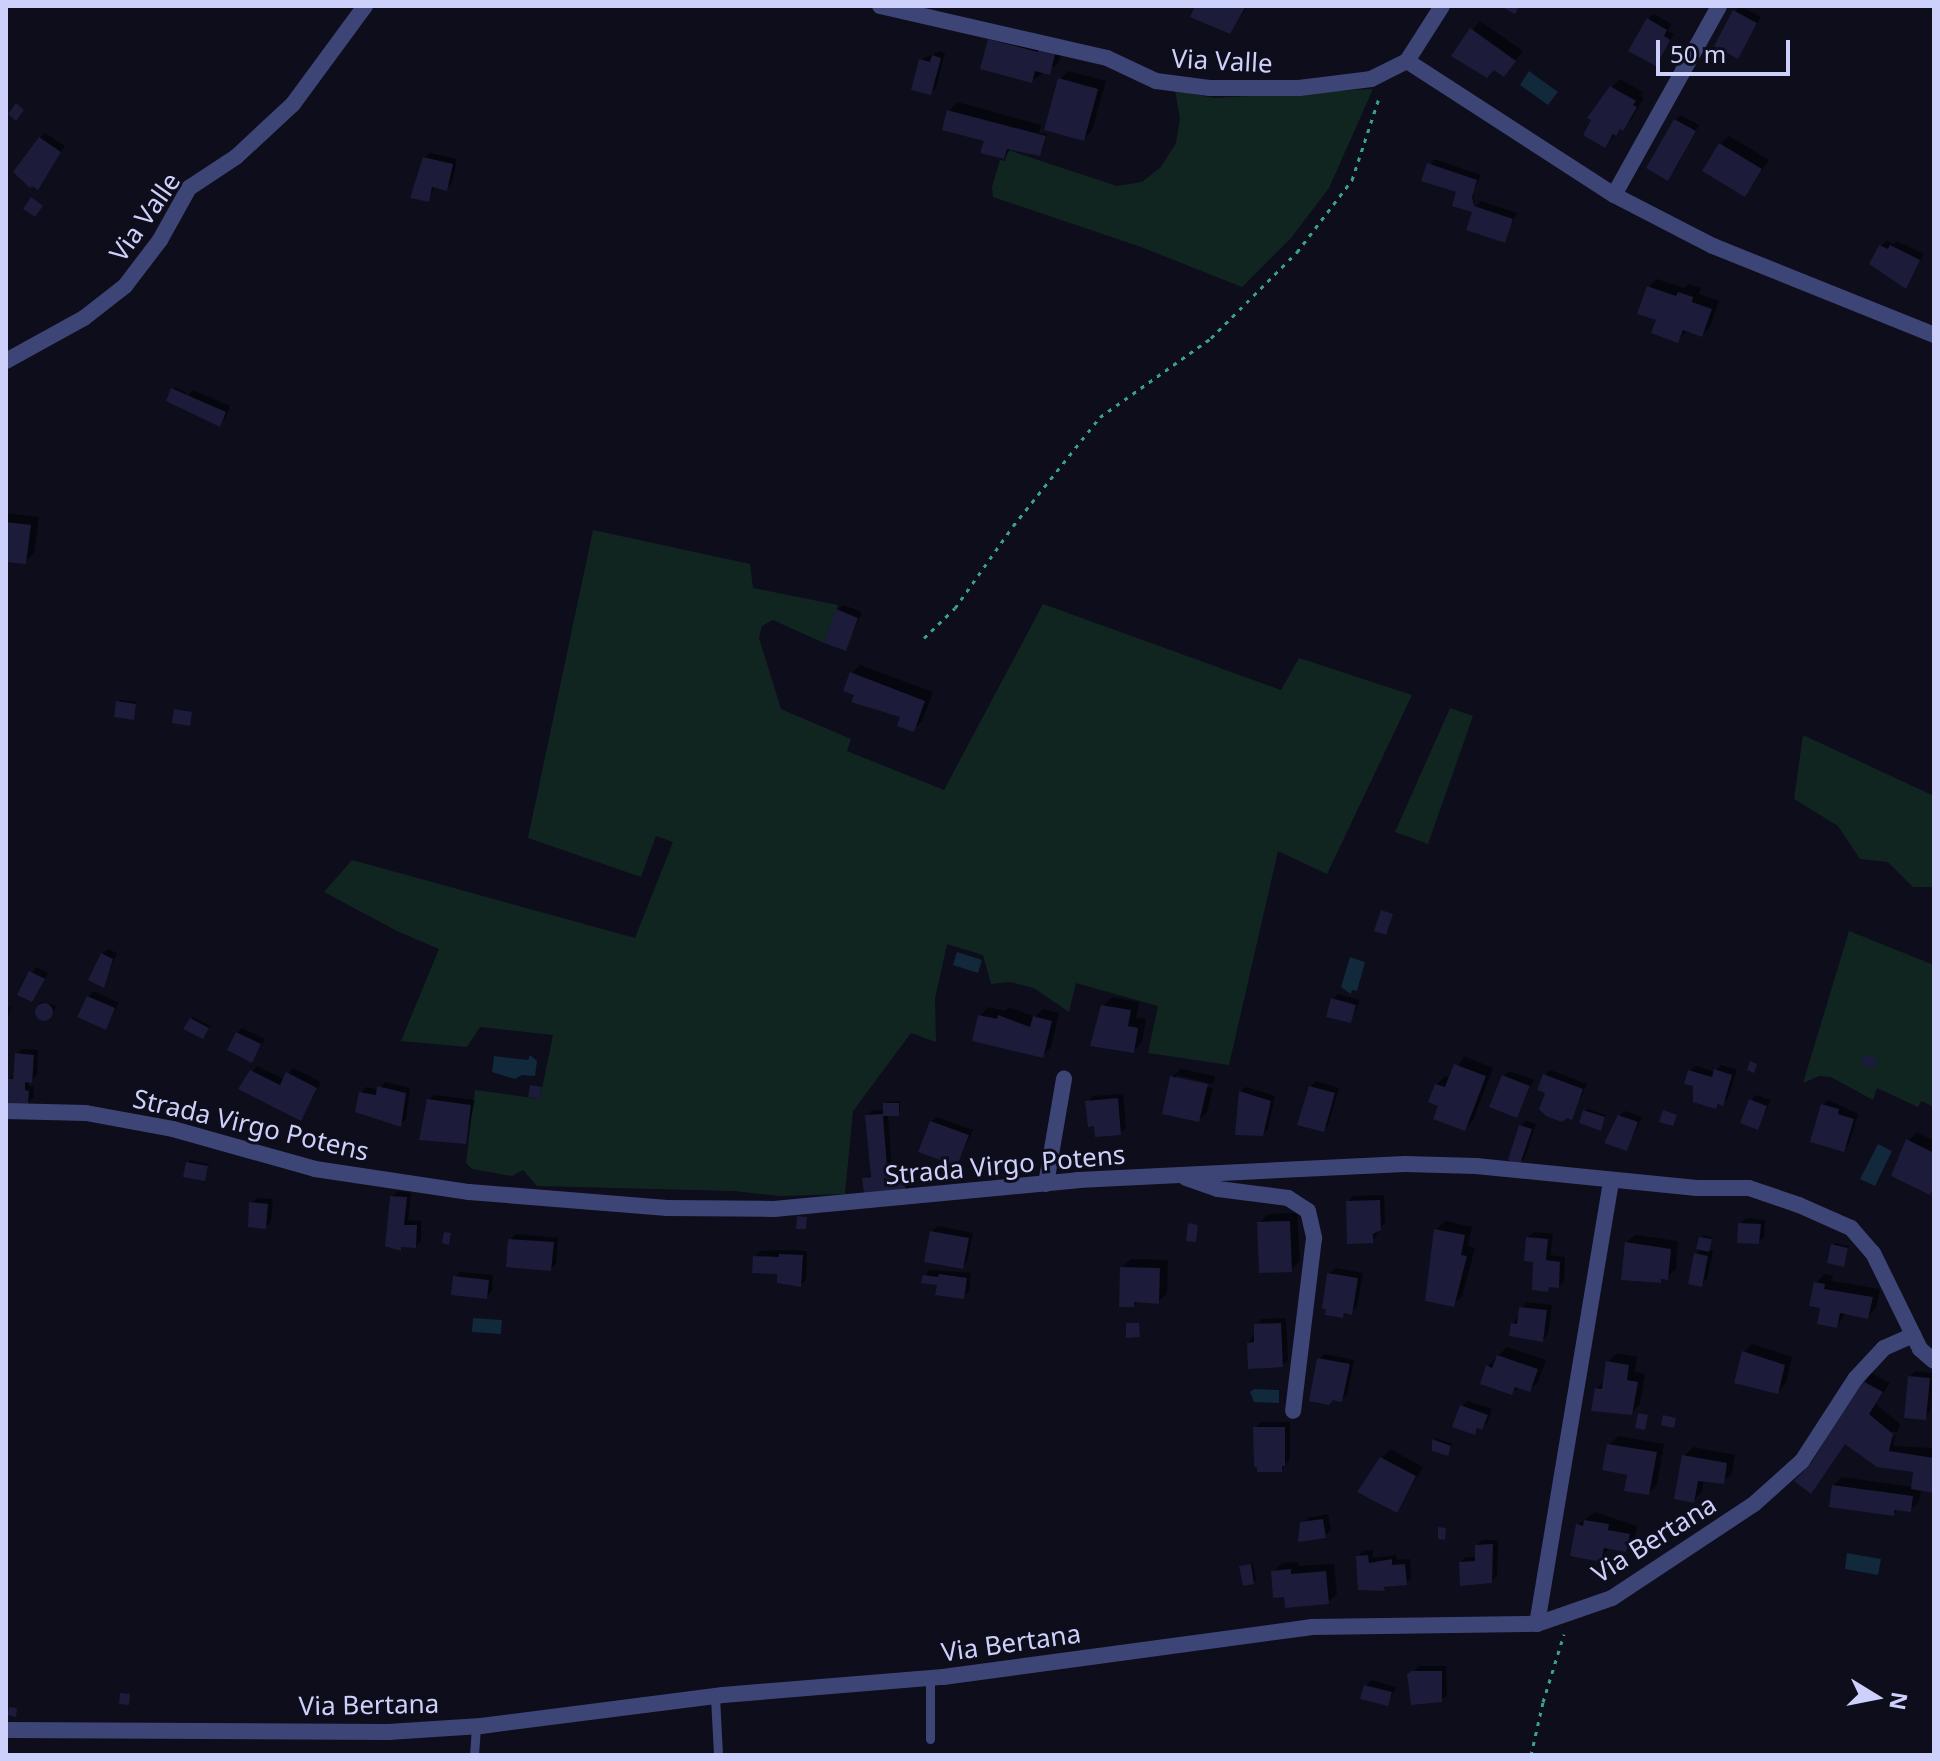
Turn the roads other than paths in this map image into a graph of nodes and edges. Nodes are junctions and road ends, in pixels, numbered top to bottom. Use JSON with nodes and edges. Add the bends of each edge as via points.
{"nodes":[{"id":1,"x":365,"y":6,"type":"edge"},
{"id":2,"x":880,"y":6,"type":"edge"},
{"id":3,"x":1442,"y":6,"type":"edge"},
{"id":4,"x":1719,"y":6,"type":"edge"},
{"id":5,"x":1407,"y":61,"type":"junction"},
{"id":6,"x":1614,"y":195,"type":"junction"},
{"id":7,"x":1934,"y":335,"type":"edge"},
{"id":8,"x":6,"y":361,"type":"edge"},
{"id":9,"x":1064,"y":1079,"type":"dead end"},
{"id":10,"x":6,"y":1111,"type":"edge"},
{"id":11,"x":1179,"y":1175,"type":"junction"},
{"id":12,"x":1611,"y":1180,"type":"junction"},
{"id":13,"x":1046,"y":1184,"type":"junction"},
{"id":14,"x":1913,"y":1335,"type":"junction"},
{"id":15,"x":1934,"y":1361,"type":"edge"},
{"id":16,"x":1293,"y":1411,"type":"dead end"},
{"id":17,"x":1537,"y":1624,"type":"junction"},
{"id":18,"x":930,"y":1678,"type":"junction"},
{"id":19,"x":715,"y":1697,"type":"junction"},
{"id":20,"x":476,"y":1726,"type":"junction"},
{"id":21,"x":6,"y":1730,"type":"edge"},
{"id":22,"x":930,"y":1739,"type":"dead end"},
{"id":23,"x":474,"y":1755,"type":"edge"},
{"id":24,"x":718,"y":1755,"type":"edge"}],
"edges":[{"from":1,"to":8,"type":"street","name":"Via Valle","via":[[293,104],[236,157],[189,188],[160,240],[125,286],[84,318]]},
{"from":2,"to":5,"type":"street","name":"Via Valle","via":[[1107,58],[1156,81],[1210,88],[1299,88],[1357,81]]},
{"from":3,"to":5,"type":"street"},
{"from":4,"to":6,"type":"street"},
{"from":5,"to":6,"type":"street"},
{"from":6,"to":7,"type":"street","via":[[1713,246]]},
{"from":9,"to":13,"type":"street"},
{"from":10,"to":13,"type":"street","name":"Strada Virgo Potens","via":[[86,1113],[173,1129],[315,1169],[554,1201],[774,1209]]},
{"from":11,"to":12,"type":"street","name":"Strada Virgo Potens","via":[[1437,1164]]},
{"from":11,"to":13,"type":"street","name":"Strada Virgo Potens"},
{"from":11,"to":16,"type":"street","via":[[1218,1189],[1288,1198],[1308,1211],[1314,1238]]},
{"from":12,"to":14,"type":"street","name":"Strada Virgo Potens","via":[[1749,1188],[1851,1228],[1886,1275]]},
{"from":12,"to":17,"type":"street"},
{"from":14,"to":15,"type":"street","name":"Strada Virgo Potens"},
{"from":14,"to":17,"type":"street","name":"Via Bertana","via":[[1884,1348],[1856,1378],[1802,1461],[1754,1504],[1612,1598]]},
{"from":17,"to":18,"type":"street","name":"Via Bertana","via":[[1311,1627]]},
{"from":18,"to":19,"type":"street","name":"Via Bertana"},
{"from":18,"to":22,"type":"lane"},
{"from":19,"to":20,"type":"street","name":"Via Bertana"},
{"from":19,"to":24,"type":"lane"},
{"from":20,"to":21,"type":"street","name":"Via Bertana","via":[[388,1732]]},
{"from":20,"to":23,"type":"lane"}]}
